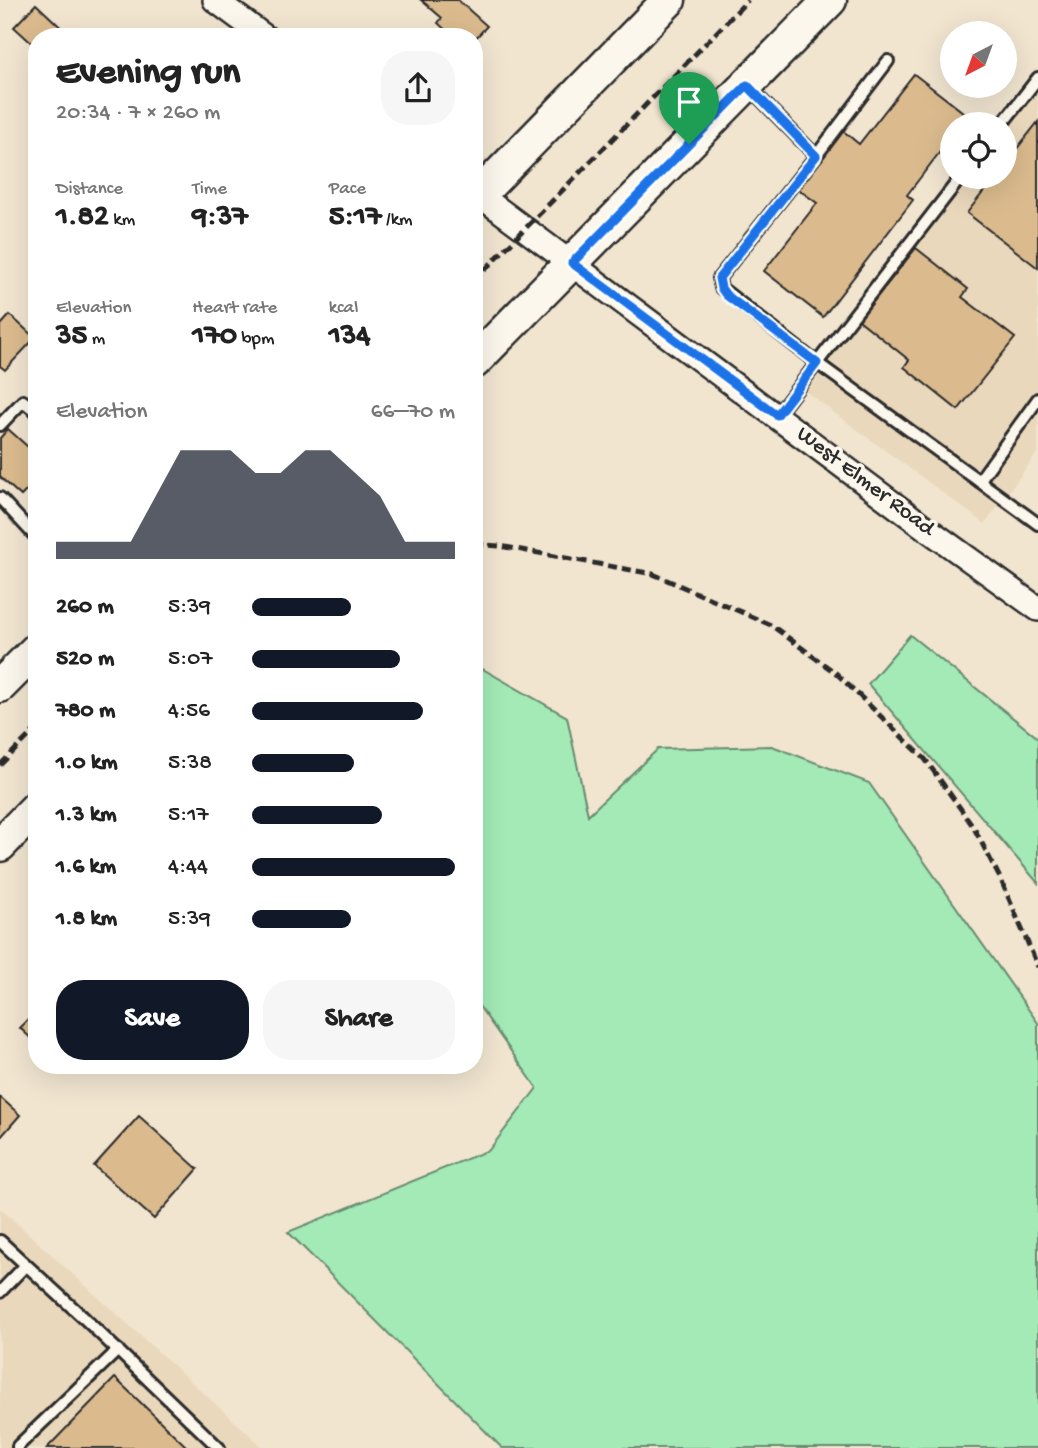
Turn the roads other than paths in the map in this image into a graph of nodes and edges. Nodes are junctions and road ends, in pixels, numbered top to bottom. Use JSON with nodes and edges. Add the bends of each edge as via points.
{"nodes":[{"id":1,"x":215,"y":0,"type":"edge"},
{"id":2,"x":669,"y":0,"type":"edge"},
{"id":3,"x":830,"y":0,"type":"edge"},
{"id":4,"x":253,"y":28,"type":"edge"},
{"id":5,"x":888,"y":61,"type":"dead end"},
{"id":6,"x":1038,"y":78,"type":"edge"},
{"id":7,"x":747,"y":85,"type":"junction"},
{"id":8,"x":1011,"y":112,"type":"edge"},
{"id":9,"x":816,"y":156,"type":"junction"},
{"id":10,"x":483,"y":188,"type":"edge"},
{"id":11,"x":952,"y":189,"type":"edge"},
{"id":12,"x":483,"y":200,"type":"edge"},
{"id":13,"x":572,"y":263,"type":"junction"},
{"id":14,"x":483,"y":353,"type":"edge"},
{"id":15,"x":817,"y":363,"type":"junction"},
{"id":16,"x":1038,"y":398,"type":"edge"},
{"id":17,"x":28,"y":405,"type":"edge"},
{"id":18,"x":777,"y":415,"type":"junction"},
{"id":19,"x":0,"y":425,"type":"edge"},
{"id":20,"x":979,"y":481,"type":"junction"},
{"id":21,"x":0,"y":498,"type":"edge"},
{"id":22,"x":1038,"y":524,"type":"edge"},
{"id":23,"x":28,"y":528,"type":"edge"},
{"id":24,"x":1038,"y":609,"type":"edge"},
{"id":25,"x":28,"y":658,"type":"edge"},
{"id":26,"x":0,"y":686,"type":"edge"},
{"id":27,"x":28,"y":816,"type":"edge"},
{"id":28,"x":0,"y":845,"type":"edge"},
{"id":29,"x":0,"y":1241,"type":"edge"},
{"id":30,"x":26,"y":1265,"type":"junction"},
{"id":31,"x":0,"y":1292,"type":"edge"},
{"id":32,"x":118,"y":1350,"type":"junction"},
{"id":33,"x":18,"y":1448,"type":"edge"},
{"id":34,"x":219,"y":1448,"type":"edge"}],
"edges":[{"from":1,"to":4,"type":"street"},
{"from":2,"to":10,"type":"main road"},
{"from":3,"to":7,"type":"main road"},
{"from":5,"to":9,"type":"lane"},
{"from":6,"to":8,"type":"lane"},
{"from":7,"to":9,"type":"lane"},
{"from":7,"to":13,"type":"main road"},
{"from":9,"to":15,"type":"lane","via":[[719,278],[726,295]]},
{"from":11,"to":15,"type":"lane"},
{"from":12,"to":13,"type":"street","name":"West Elmer Road"},
{"from":13,"to":14,"type":"main road"},
{"from":13,"to":18,"type":"street","name":"West Elmer Road"},
{"from":15,"to":18,"type":"lane"},
{"from":15,"to":20,"type":"lane"},
{"from":16,"to":20,"type":"lane"},
{"from":17,"to":19,"type":"lane","via":[[23,401]]},
{"from":18,"to":24,"type":"street","name":"West Elmer Road"},
{"from":20,"to":22,"type":"lane"},
{"from":21,"to":23,"type":"lane"},
{"from":25,"to":26,"type":"main road"},
{"from":27,"to":28,"type":"main road"},
{"from":29,"to":30,"type":"lane"},
{"from":30,"to":31,"type":"lane"},
{"from":30,"to":32,"type":"lane"},
{"from":32,"to":33,"type":"lane"},
{"from":32,"to":34,"type":"lane"}]}
